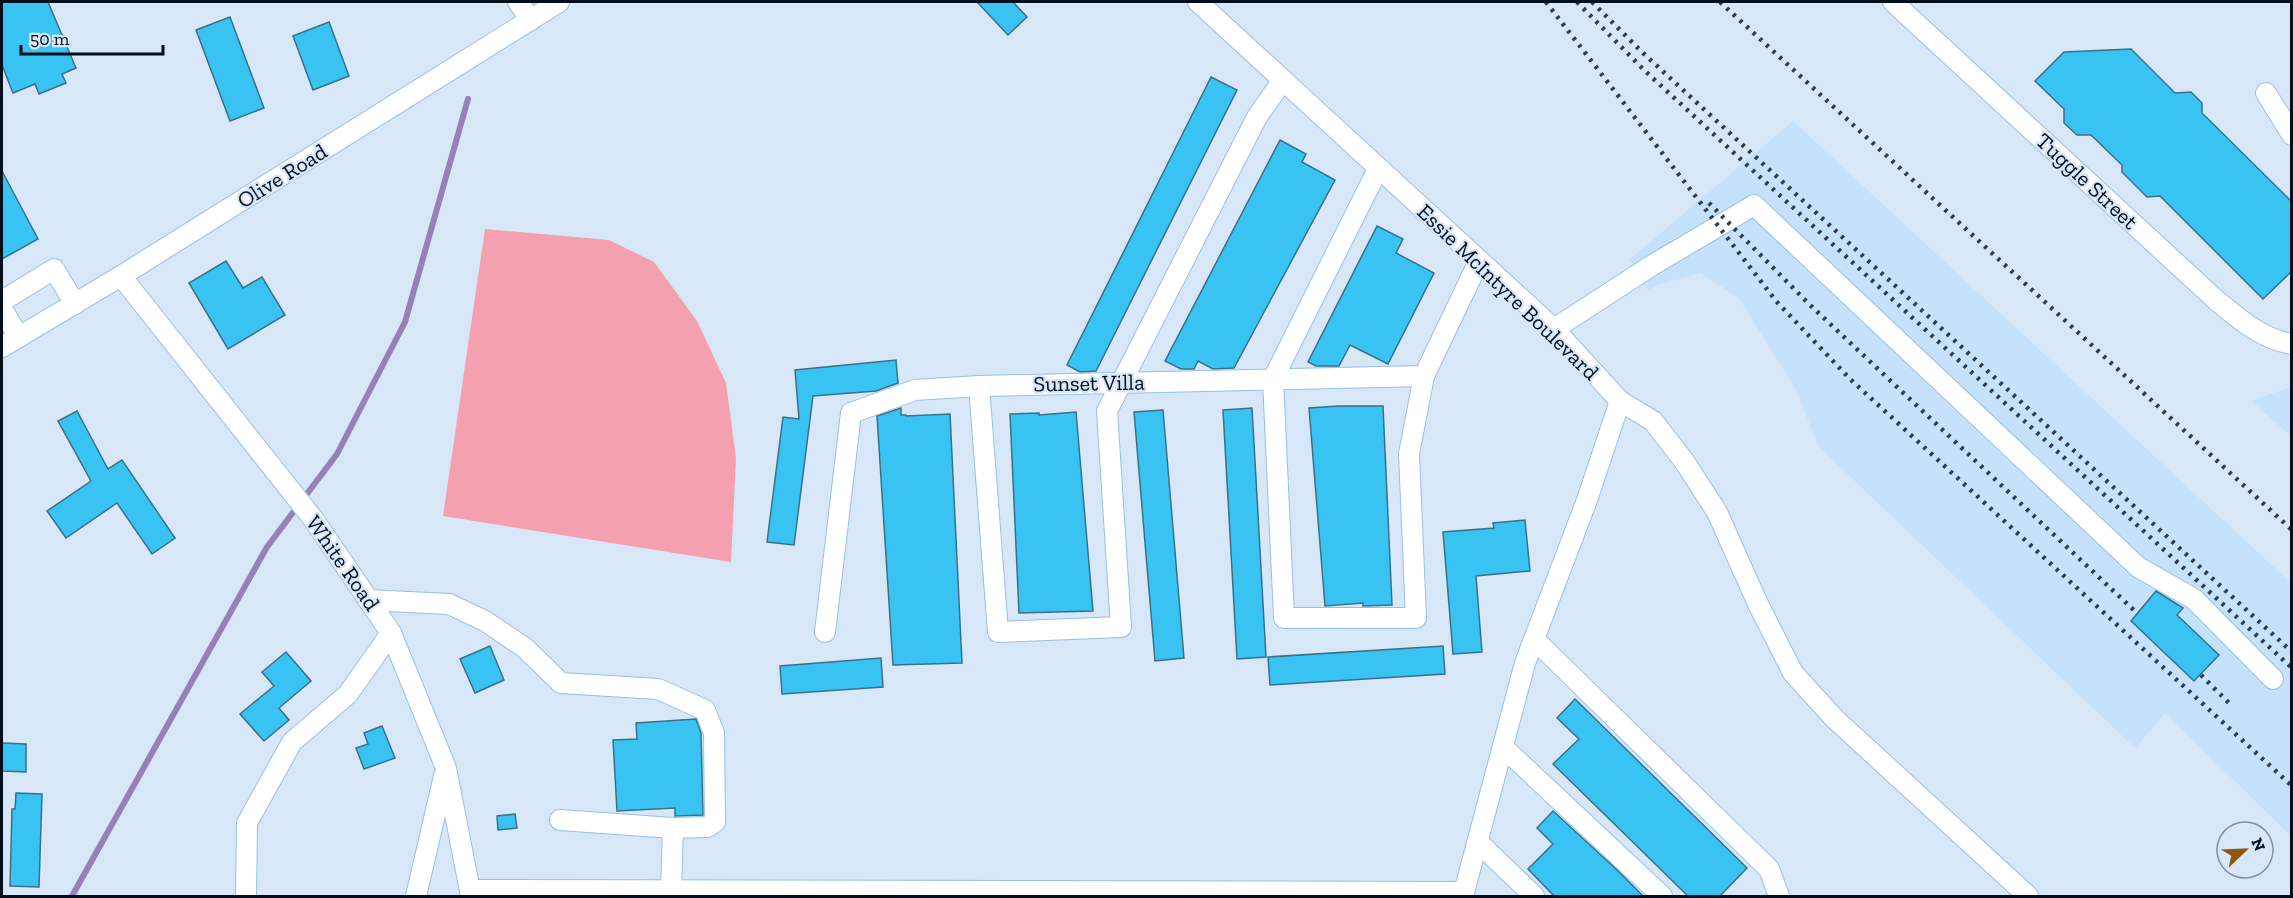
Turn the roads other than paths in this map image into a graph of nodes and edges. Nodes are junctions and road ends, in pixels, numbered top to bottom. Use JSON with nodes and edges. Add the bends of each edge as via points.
{"nodes":[{"id":1,"x":518,"y":2,"type":"edge"},
{"id":2,"x":560,"y":2,"type":"edge"},
{"id":3,"x":1198,"y":2,"type":"edge"},
{"id":4,"x":1893,"y":2,"type":"edge"},
{"id":5,"x":531,"y":20,"type":"junction"},
{"id":6,"x":1283,"y":80,"type":"junction"},
{"id":7,"x":2266,"y":93,"type":"dead end"},
{"id":8,"x":2292,"y":135,"type":"edge"},
{"id":9,"x":1378,"y":169,"type":"junction"},
{"id":10,"x":1479,"y":261,"type":"junction"},
{"id":11,"x":121,"y":276,"type":"junction"},
{"id":12,"x":2,"y":301,"type":"edge"},
{"id":13,"x":75,"y":304,"type":"junction"},
{"id":14,"x":2,"y":309,"type":"edge"},
{"id":15,"x":1554,"y":329,"type":"junction"},
{"id":16,"x":19,"y":337,"type":"junction"},
{"id":17,"x":2292,"y":344,"type":"edge"},
{"id":18,"x":2,"y":347,"type":"edge"},
{"id":19,"x":1424,"y":376,"type":"junction"},
{"id":20,"x":1273,"y":379,"type":"junction"},
{"id":21,"x":1120,"y":383,"type":"junction"},
{"id":22,"x":979,"y":386,"type":"junction"},
{"id":23,"x":1620,"y":400,"type":"junction"},
{"id":24,"x":368,"y":600,"type":"junction"},
{"id":25,"x":825,"y":632,"type":"dead end"},
{"id":26,"x":392,"y":633,"type":"junction"},
{"id":27,"x":1534,"y":639,"type":"junction"},
{"id":28,"x":2274,"y":679,"type":"dead end"},
{"id":29,"x":1503,"y":747,"type":"junction"},
{"id":30,"x":446,"y":768,"type":"junction"},
{"id":31,"x":560,"y":820,"type":"dead end"},
{"id":32,"x":673,"y":828,"type":"junction"},
{"id":33,"x":1478,"y":842,"type":"junction"},
{"id":34,"x":671,"y":891,"type":"junction"},
{"id":35,"x":470,"y":893,"type":"edge"},
{"id":36,"x":1464,"y":894,"type":"edge"},
{"id":37,"x":246,"y":897,"type":"edge"},
{"id":38,"x":416,"y":897,"type":"edge"},
{"id":39,"x":1534,"y":897,"type":"edge"},
{"id":40,"x":1662,"y":897,"type":"edge"},
{"id":41,"x":1779,"y":897,"type":"edge"},
{"id":42,"x":2028,"y":897,"type":"edge"}],
"edges":[{"from":1,"to":5,"type":"street"},
{"from":2,"to":5,"type":"street","name":"Olive Road"},
{"from":3,"to":6,"type":"street","name":"Essie McIntyre Boulevard"},
{"from":4,"to":17,"type":"street","name":"Tuggle Street","via":[[2216,300],[2255,331]]},
{"from":5,"to":11,"type":"street","name":"Olive Road"},
{"from":6,"to":9,"type":"street","name":"Essie McIntyre Boulevard"},
{"from":6,"to":21,"type":"street","via":[[1257,117]]},
{"from":7,"to":8,"type":"street"},
{"from":9,"to":10,"type":"street","name":"Essie McIntyre Boulevard"},
{"from":9,"to":20,"type":"street"},
{"from":10,"to":15,"type":"street","name":"Essie McIntyre Boulevard"},
{"from":10,"to":19,"type":"street"},
{"from":11,"to":13,"type":"street","name":"Olive Road"},
{"from":11,"to":24,"type":"street","name":"White Road","via":[[300,502]]},
{"from":12,"to":13,"type":"street","via":[[54,269]]},
{"from":13,"to":16,"type":"street","name":"Olive Road"},
{"from":14,"to":16,"type":"street"},
{"from":15,"to":23,"type":"street","name":"Essie McIntyre Boulevard"},
{"from":15,"to":28,"type":"street","via":[[1754,205],[2138,567],[2194,599]]},
{"from":16,"to":18,"type":"street","name":"Olive Road"},
{"from":19,"to":20,"type":"street","name":"Sunset Villa"},
{"from":19,"to":20,"type":"street","via":[[1409,454],[1416,618],[1284,618]]},
{"from":20,"to":21,"type":"street","name":"Sunset Villa"},
{"from":21,"to":22,"type":"street","name":"Sunset Villa"},
{"from":21,"to":22,"type":"street","via":[[1107,411],[1121,627],[998,632]]},
{"from":22,"to":25,"type":"street","name":"Sunset Villa","via":[[915,390],[851,413]]},
{"from":23,"to":27,"type":"street"},
{"from":23,"to":42,"type":"street","name":"Essie McIntyre Boulevard","via":[[1653,421],[1701,486],[1793,673],[1835,719]]},
{"from":24,"to":26,"type":"street","name":"White Road"},
{"from":24,"to":32,"type":"street","via":[[449,604],[515,641],[561,683],[658,689],[705,710],[714,733],[715,822],[707,827]]},
{"from":26,"to":30,"type":"street","name":"White Road"},
{"from":26,"to":37,"type":"street","via":[[348,694],[292,742],[247,823]]},
{"from":27,"to":29,"type":"street"},
{"from":27,"to":41,"type":"street","via":[[1769,869]]},
{"from":29,"to":33,"type":"street"},
{"from":29,"to":40,"type":"street"},
{"from":30,"to":35,"type":"street","name":"White Road"},
{"from":30,"to":38,"type":"street"},
{"from":31,"to":32,"type":"street"},
{"from":32,"to":34,"type":"street"},
{"from":33,"to":36,"type":"street"},
{"from":33,"to":39,"type":"street"},
{"from":34,"to":35,"type":"street"},
{"from":34,"to":36,"type":"street"}]}
